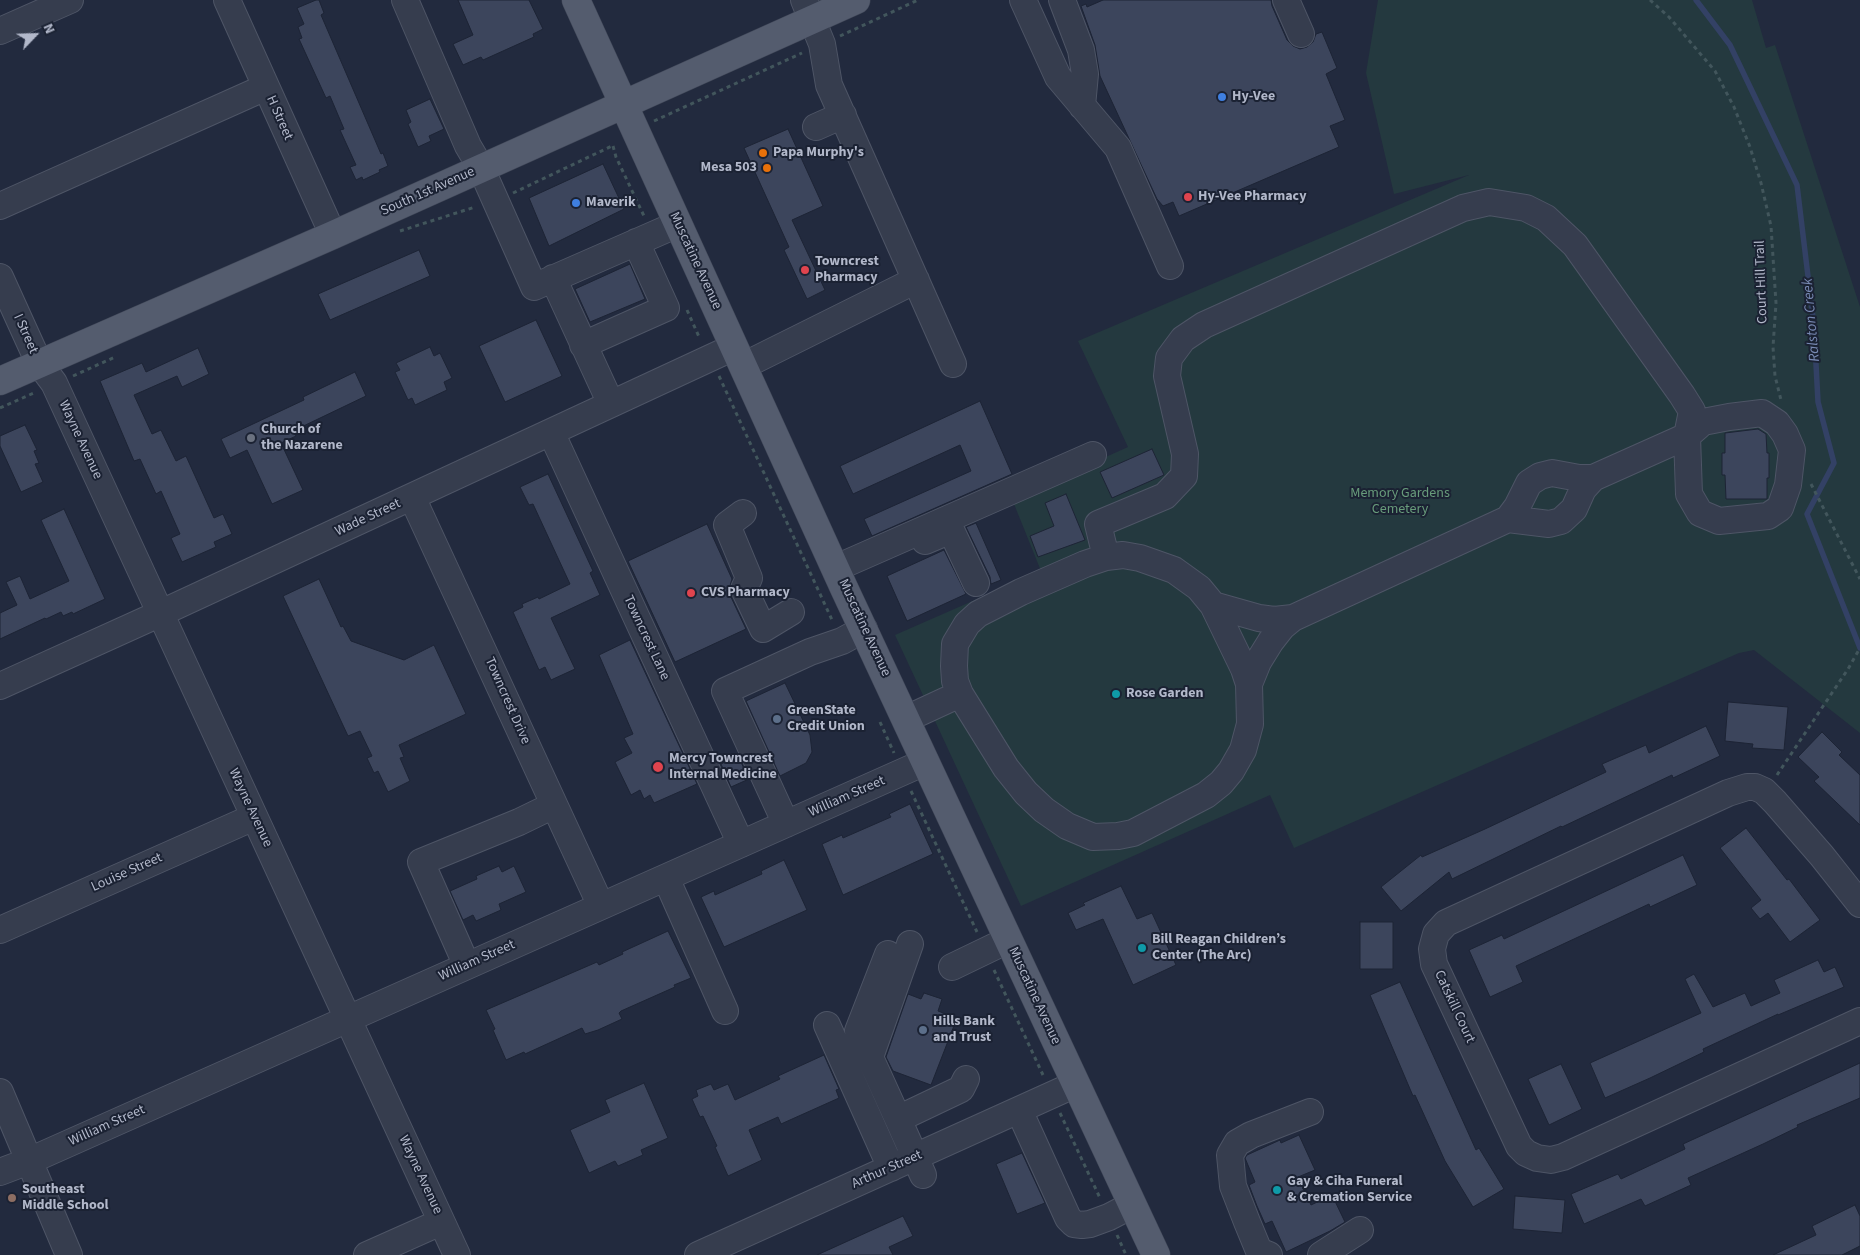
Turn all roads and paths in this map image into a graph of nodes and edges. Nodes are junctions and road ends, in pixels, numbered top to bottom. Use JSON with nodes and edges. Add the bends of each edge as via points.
{"nodes":[{"id":1,"x":227,"y":0,"type":"edge"},
{"id":2,"x":407,"y":0,"type":"edge"},
{"id":3,"x":576,"y":0,"type":"edge"},
{"id":4,"x":856,"y":0,"type":"edge"},
{"id":5,"x":918,"y":0,"type":"edge"},
{"id":6,"x":1023,"y":0,"type":"edge"},
{"id":7,"x":1062,"y":0,"type":"edge"},
{"id":8,"x":1286,"y":0,"type":"edge"},
{"id":9,"x":1650,"y":0,"type":"edge"},
{"id":10,"x":60,"y":2,"type":"edge"},
{"id":11,"x":809,"y":10,"type":"edge"},
{"id":12,"x":0,"y":31,"type":"edge"},
{"id":13,"x":1301,"y":34,"type":"dead end"},
{"id":14,"x":822,"y":44,"type":"junction"},
{"id":15,"x":266,"y":87,"type":"junction"},
{"id":16,"x":624,"y":104,"type":"junction"},
{"id":17,"x":1082,"y":106,"type":"junction"},
{"id":18,"x":843,"y":115,"type":"junction"},
{"id":19,"x":661,"y":117,"type":"dead end"},
{"id":20,"x":816,"y":128,"type":"dead end"},
{"id":21,"x":482,"y":168,"type":"junction"},
{"id":22,"x":496,"y":201,"type":"junction"},
{"id":23,"x":0,"y":206,"type":"edge"},
{"id":24,"x":392,"y":234,"type":"dead end"},
{"id":25,"x":656,"y":234,"type":"junction"},
{"id":26,"x":333,"y":235,"type":"junction"},
{"id":27,"x":1170,"y":266,"type":"dead end"},
{"id":28,"x":0,"y":277,"type":"edge"},
{"id":29,"x":553,"y":278,"type":"junction"},
{"id":30,"x":916,"y":280,"type":"junction"},
{"id":31,"x":684,"y":302,"type":"dead end"},
{"id":32,"x":583,"y":345,"type":"junction"},
{"id":33,"x":124,"y":353,"type":"dead end"},
{"id":34,"x":729,"y":357,"type":"junction"},
{"id":35,"x":953,"y":364,"type":"dead end"},
{"id":36,"x":40,"y":376,"type":"junction"},
{"id":37,"x":70,"y":378,"type":"dead end"},
{"id":38,"x":0,"y":381,"type":"edge"},
{"id":39,"x":611,"y":404,"type":"junction"},
{"id":40,"x":1783,"y":406,"type":"dead end"},
{"id":41,"x":0,"y":408,"type":"edge"},
{"id":42,"x":551,"y":432,"type":"junction"},
{"id":43,"x":1687,"y":436,"type":"junction"},
{"id":44,"x":1093,"y":455,"type":"dead end"},
{"id":45,"x":1593,"y":478,"type":"junction"},
{"id":46,"x":1808,"y":478,"type":"dead end"},
{"id":47,"x":412,"y":497,"type":"junction"},
{"id":48,"x":743,"y":513,"type":"dead end"},
{"id":49,"x":1508,"y":519,"type":"junction"},
{"id":50,"x":1106,"y":558,"type":"junction"},
{"id":51,"x":839,"y":575,"type":"junction"},
{"id":52,"x":1860,"y":579,"type":"edge"},
{"id":53,"x":976,"y":583,"type":"dead end"},
{"id":54,"x":1213,"y":605,"type":"junction"},
{"id":55,"x":791,"y":612,"type":"dead end"},
{"id":56,"x":159,"y":614,"type":"junction"},
{"id":57,"x":1293,"y":618,"type":"junction"},
{"id":58,"x":853,"y":635,"type":"junction"},
{"id":59,"x":1860,"y":648,"type":"edge"},
{"id":60,"x":1249,"y":684,"type":"junction"},
{"id":61,"x":0,"y":686,"type":"edge"},
{"id":62,"x":960,"y":694,"type":"junction"},
{"id":63,"x":877,"y":717,"type":"dead end"},
{"id":64,"x":906,"y":719,"type":"junction"},
{"id":65,"x":914,"y":767,"type":"junction"},
{"id":66,"x":1776,"y":776,"type":"dead end"},
{"id":67,"x":554,"y":805,"type":"junction"},
{"id":68,"x":254,"y":817,"type":"junction"},
{"id":69,"x":786,"y":824,"type":"junction"},
{"id":70,"x":741,"y":844,"type":"junction"},
{"id":71,"x":666,"y":878,"type":"junction"},
{"id":72,"x":1860,"y":904,"type":"edge"},
{"id":73,"x":601,"y":906,"type":"junction"},
{"id":74,"x":0,"y":930,"type":"edge"},
{"id":75,"x":997,"y":946,"type":"junction"},
{"id":76,"x":899,"y":949,"type":"dead end"},
{"id":77,"x":467,"y":966,"type":"junction"},
{"id":78,"x":952,"y":967,"type":"dead end"},
{"id":79,"x":725,"y":1011,"type":"dead end"},
{"id":80,"x":347,"y":1019,"type":"junction"},
{"id":81,"x":1860,"y":1021,"type":"edge"},
{"id":82,"x":827,"y":1025,"type":"dead end"},
{"id":83,"x":966,"y":1080,"type":"dead end"},
{"id":84,"x":1064,"y":1090,"type":"junction"},
{"id":85,"x":0,"y":1092,"type":"edge"},
{"id":86,"x":1019,"y":1110,"type":"junction"},
{"id":87,"x":1310,"y":1112,"type":"dead end"},
{"id":88,"x":898,"y":1119,"type":"junction"},
{"id":89,"x":29,"y":1161,"type":"junction"},
{"id":90,"x":919,"y":1166,"type":"junction"},
{"id":91,"x":890,"y":1168,"type":"junction"},
{"id":92,"x":0,"y":1172,"type":"edge"},
{"id":93,"x":1132,"y":1205,"type":"junction"},
{"id":94,"x":1109,"y":1217,"type":"junction"},
{"id":95,"x":442,"y":1222,"type":"junction"},
{"id":96,"x":1360,"y":1230,"type":"dead end"},
{"id":97,"x":1261,"y":1254,"type":"edge"},
{"id":98,"x":69,"y":1255,"type":"edge"},
{"id":99,"x":367,"y":1255,"type":"edge"},
{"id":100,"x":457,"y":1255,"type":"edge"},
{"id":101,"x":698,"y":1255,"type":"edge"},
{"id":102,"x":1126,"y":1255,"type":"edge"},
{"id":103,"x":1156,"y":1255,"type":"edge"},
{"id":104,"x":1321,"y":1255,"type":"edge"}],
"edges":[{"from":1,"to":15,"type":"street","name":"H Street"},
{"from":2,"to":21,"type":"street","via":[[468,146]]},
{"from":3,"to":16,"type":"main road","name":"Muscatine Avenue"},
{"from":4,"to":11,"type":"main road","name":"South 1st Avenue"},
{"from":5,"to":14,"type":"path"},
{"from":6,"to":17,"type":"street","via":[[1058,77]]},
{"from":7,"to":17,"type":"street","via":[[1081,50],[1085,74]]},
{"from":8,"to":13,"type":"street"},
{"from":9,"to":40,"type":"path","name":"Court Hill Trail","via":[[1669,17],[1715,71],[1750,147],[1771,226],[1776,304],[1773,346],[1775,376]]},
{"from":10,"to":12,"type":"street"},
{"from":11,"to":14,"type":"street"},
{"from":11,"to":16,"type":"main road","name":"South 1st Avenue"},
{"from":14,"to":18,"type":"street","via":[[829,86]]},
{"from":14,"to":19,"type":"path"},
{"from":15,"to":23,"type":"street"},
{"from":15,"to":26,"type":"street","name":"H Street"},
{"from":16,"to":21,"type":"main road","name":"South 1st Avenue"},
{"from":16,"to":25,"type":"main road","name":"Muscatine Avenue"},
{"from":17,"to":27,"type":"street","via":[[1118,148]]},
{"from":18,"to":20,"type":"street"},
{"from":18,"to":30,"type":"street"},
{"from":21,"to":22,"type":"street"},
{"from":21,"to":26,"type":"main road","name":"South 1st Avenue"},
{"from":22,"to":24,"type":"path"},
{"from":22,"to":25,"type":"path","via":[[613,146]]},
{"from":22,"to":29,"type":"street","via":[[534,286]]},
{"from":25,"to":29,"type":"street"},
{"from":25,"to":32,"type":"street","via":[[666,308]]},
{"from":25,"to":34,"type":"main road","name":"Muscatine Avenue"},
{"from":26,"to":36,"type":"main road","name":"South 1st Avenue"},
{"from":28,"to":36,"type":"street","name":"I Street"},
{"from":29,"to":32,"type":"street"},
{"from":30,"to":34,"type":"street","name":"Wade Street"},
{"from":30,"to":35,"type":"street"},
{"from":31,"to":34,"type":"path"},
{"from":32,"to":39,"type":"street"},
{"from":33,"to":37,"type":"path"},
{"from":34,"to":39,"type":"street","name":"Wade Street"},
{"from":34,"to":51,"type":"main road","name":"Muscatine Avenue"},
{"from":34,"to":58,"type":"path","via":[[821,599]]},
{"from":36,"to":38,"type":"main road","name":"South 1st Avenue"},
{"from":36,"to":41,"type":"path"},
{"from":36,"to":56,"type":"street","name":"Wayne Avenue","via":[[54,383]]},
{"from":39,"to":42,"type":"street","name":"Wade Street"},
{"from":42,"to":47,"type":"street","name":"Wade Street"},
{"from":42,"to":70,"type":"street","name":"Towncrest Lane"},
{"from":43,"to":43,"type":"street","via":[[1689,494],[1700,513],[1719,521],[1768,516],[1780,508],[1788,484],[1792,450],[1777,423],[1762,413],[1729,417],[1703,422]]},
{"from":43,"to":45,"type":"street"},
{"from":43,"to":50,"type":"street","via":[[1692,411],[1575,245],[1546,218],[1526,208],[1489,202],[1454,212],[1204,325],[1183,339],[1169,358],[1167,376],[1185,454],[1184,476],[1165,496],[1098,524]]},
{"from":44,"to":51,"type":"street"},
{"from":45,"to":49,"type":"street","via":[[1583,489],[1574,509],[1562,521],[1549,524]]},
{"from":45,"to":49,"type":"street","via":[[1552,473],[1540,476],[1529,483]]},
{"from":46,"to":52,"type":"path"},
{"from":47,"to":56,"type":"street","name":"Wade Street"},
{"from":47,"to":67,"type":"street","name":"Towncrest Drive"},
{"from":48,"to":55,"type":"street","via":[[727,525],[749,578],[744,589],[763,629]]},
{"from":49,"to":57,"type":"street"},
{"from":50,"to":54,"type":"street","via":[[1122,555],[1140,558],[1174,570],[1199,588]]},
{"from":50,"to":62,"type":"street","via":[[1021,592],[978,614],[967,624],[955,644],[954,666]]},
{"from":51,"to":53,"type":"street","via":[[870,570],[881,561],[952,530]]},
{"from":51,"to":58,"type":"main road","name":"Muscatine Avenue"},
{"from":54,"to":57,"type":"street","via":[[1259,618]]},
{"from":54,"to":60,"type":"street"},
{"from":56,"to":61,"type":"street","name":"Wade Street"},
{"from":56,"to":68,"type":"street","name":"Wayne Avenue"},
{"from":57,"to":60,"type":"street","via":[[1271,641]]},
{"from":58,"to":64,"type":"main road","name":"Muscatine Avenue"},
{"from":58,"to":69,"type":"street","via":[[725,691]]},
{"from":59,"to":66,"type":"path"},
{"from":60,"to":62,"type":"street","via":[[1250,724],[1243,750],[1232,771],[1221,782],[1206,795],[1133,833],[1093,837],[1067,826],[1026,793],[1006,768]]},
{"from":62,"to":64,"type":"street"},
{"from":63,"to":65,"type":"path"},
{"from":64,"to":65,"type":"main road","name":"Muscatine Avenue"},
{"from":65,"to":69,"type":"street","name":"William Street"},
{"from":65,"to":75,"type":"main road","name":"Muscatine Avenue"},
{"from":65,"to":75,"type":"path"},
{"from":67,"to":73,"type":"street","name":"Towncrest Drive"},
{"from":67,"to":77,"type":"street","via":[[421,862]]},
{"from":68,"to":74,"type":"street","name":"Louise Street"},
{"from":68,"to":80,"type":"street","name":"Wayne Avenue"},
{"from":69,"to":70,"type":"street","name":"William Street"},
{"from":70,"to":71,"type":"street","name":"William Street"},
{"from":71,"to":73,"type":"street","name":"William Street"},
{"from":71,"to":79,"type":"street"},
{"from":72,"to":81,"type":"street","name":"Catskill Court","via":[[1775,802],[1764,791],[1747,787],[1446,923],[1436,934],[1432,949],[1434,964],[1519,1146],[1537,1158],[1551,1160],[1563,1157]]},
{"from":73,"to":77,"type":"street","name":"William Street"},
{"from":75,"to":78,"type":"street"},
{"from":75,"to":84,"type":"main road","name":"Muscatine Avenue"},
{"from":75,"to":84,"type":"path"},
{"from":76,"to":88,"type":"street","via":[[858,1031]]},
{"from":77,"to":80,"type":"street","name":"William Street"},
{"from":80,"to":89,"type":"street","name":"William Street"},
{"from":80,"to":95,"type":"street","name":"Wayne Avenue"},
{"from":82,"to":91,"type":"street"},
{"from":83,"to":88,"type":"street","via":[[962,1089]]},
{"from":84,"to":86,"type":"street","name":"Arthur Street"},
{"from":84,"to":93,"type":"main road","name":"Muscatine Avenue"},
{"from":84,"to":94,"type":"path"},
{"from":85,"to":89,"type":"street"},
{"from":86,"to":90,"type":"street","name":"Arthur Street"},
{"from":86,"to":94,"type":"street","via":[[1068,1218],[1074,1224],[1082,1225]]},
{"from":87,"to":97,"type":"street","via":[[1251,1135],[1237,1143],[1230,1154],[1233,1186]]},
{"from":88,"to":90,"type":"street"},
{"from":89,"to":92,"type":"street","name":"William Street"},
{"from":89,"to":98,"type":"street"},
{"from":90,"to":91,"type":"street","name":"Arthur Street"},
{"from":91,"to":101,"type":"street","name":"Arthur Street"},
{"from":93,"to":94,"type":"street"},
{"from":93,"to":103,"type":"main road","name":"Muscatine Avenue"},
{"from":94,"to":102,"type":"path"},
{"from":95,"to":99,"type":"street"},
{"from":95,"to":100,"type":"street","name":"Wayne Avenue"},
{"from":96,"to":104,"type":"street"}]}
